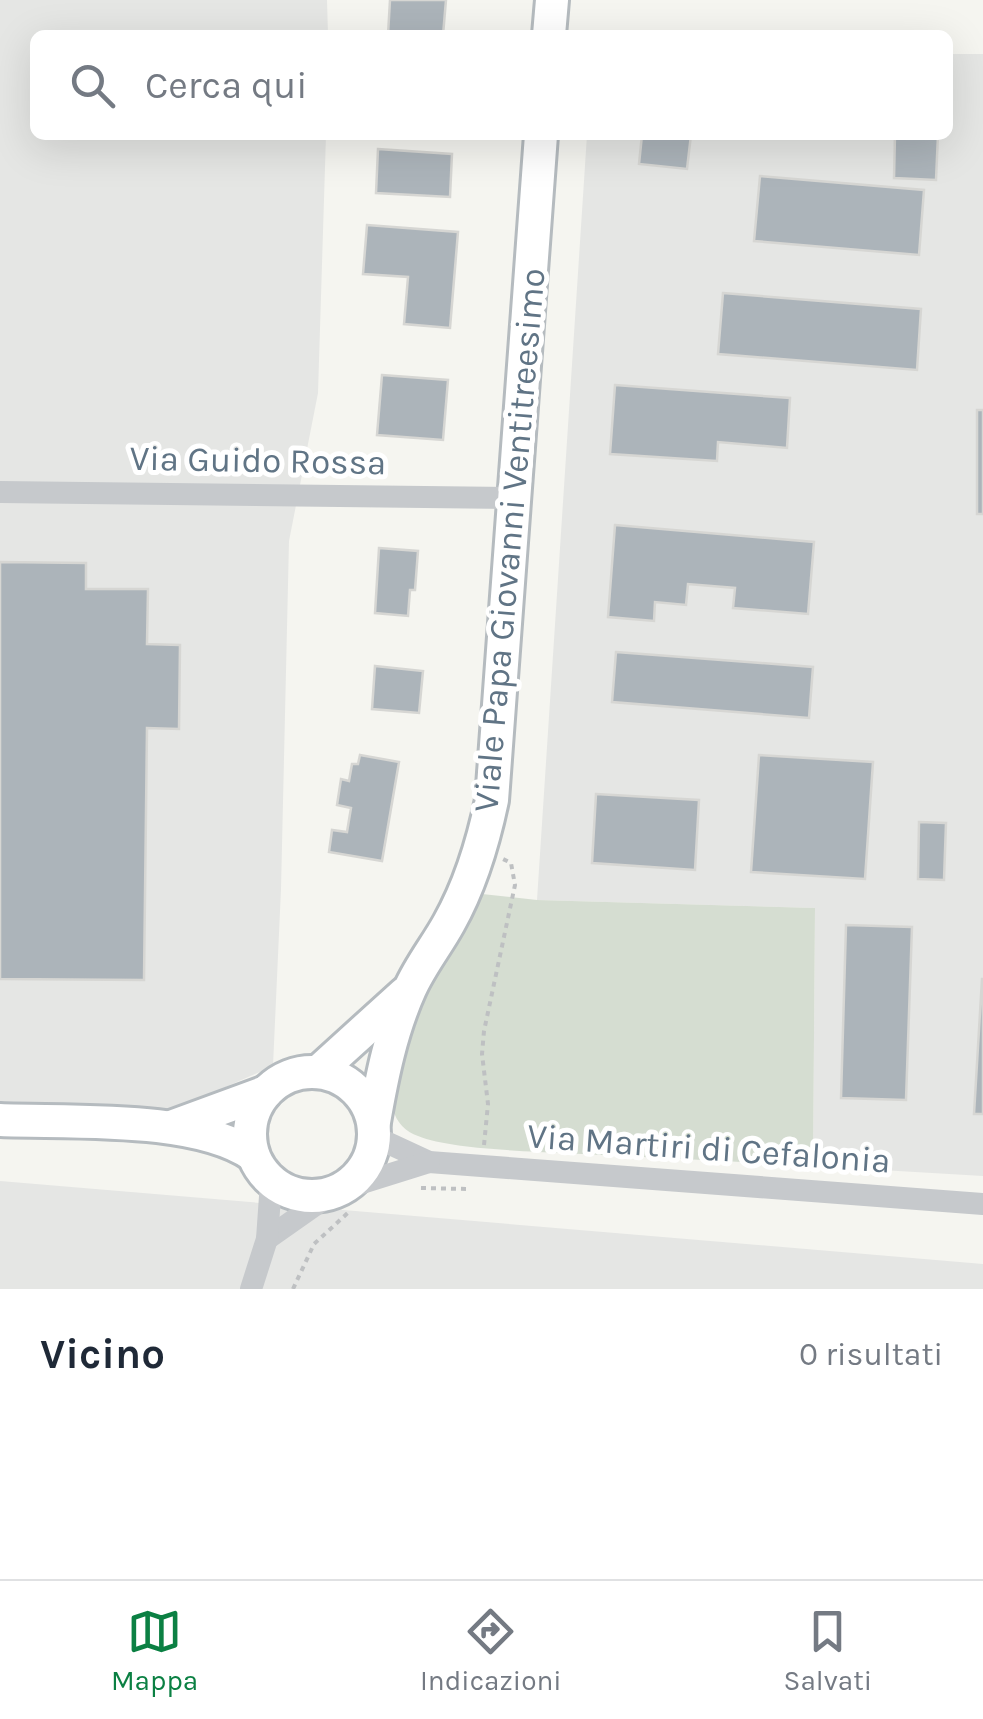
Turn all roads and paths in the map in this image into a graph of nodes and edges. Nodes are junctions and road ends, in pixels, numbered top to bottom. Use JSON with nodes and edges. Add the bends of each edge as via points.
{"nodes":[{"id":1,"x":552,"y":0,"type":"edge"},
{"id":2,"x":549,"y":30,"type":"edge"},
{"id":3,"x":542,"y":140,"type":"edge"},
{"id":4,"x":0,"y":492,"type":"edge"},
{"id":5,"x":515,"y":498,"type":"junction"},
{"id":6,"x":482,"y":848,"type":"junction"},
{"id":7,"x":411,"y":988,"type":"junction"},
{"id":8,"x":318,"y":1072,"type":"junction"},
{"id":9,"x":266,"y":1092,"type":"junction"},
{"id":10,"x":0,"y":1120,"type":"edge"},
{"id":11,"x":171,"y":1128,"type":"junction"},
{"id":12,"x":375,"y":1129,"type":"junction"},
{"id":13,"x":429,"y":1162,"type":"junction"},
{"id":14,"x":481,"y":1166,"type":"junction"},
{"id":15,"x":262,"y":1168,"type":"junction"},
{"id":16,"x":420,"y":1188,"type":"dead end"},
{"id":17,"x":345,"y":1196,"type":"junction"},
{"id":18,"x":983,"y":1204,"type":"edge"},
{"id":19,"x":267,"y":1239,"type":"junction"},
{"id":20,"x":251,"y":1289,"type":"edge"},
{"id":21,"x":293,"y":1289,"type":"edge"}],
"edges":[{"from":1,"to":2,"type":"street"},
{"from":3,"to":5,"type":"street","name":"Viale Papa Giovanni Ventitreesimo"},
{"from":4,"to":5,"type":"street","name":"Via Guido Rossa"},
{"from":5,"to":6,"type":"street","name":"Viale Papa Giovanni Ventitreesimo","via":[[492,800]]},
{"from":6,"to":7,"type":"street","name":"Viale Papa Giovanni Ventitreesimo"},
{"from":6,"to":14,"type":"path","via":[[511,863],[516,885],[484,1031],[488,1104]]},
{"from":7,"to":8,"type":"street","name":"Viale Papa Giovanni Ventitreesimo"},
{"from":7,"to":12,"type":"street","name":"Viale Papa Giovanni Ventitreesimo","via":[[384,1062]]},
{"from":8,"to":9,"type":"street","via":[[280,1080]]},
{"from":8,"to":12,"type":"street","via":[[354,1088]]},
{"from":9,"to":11,"type":"street"},
{"from":9,"to":15,"type":"street","via":[[251,1122]]},
{"from":10,"to":11,"type":"street"},
{"from":11,"to":15,"type":"street","via":[[227,1141]]},
{"from":12,"to":13,"type":"street","name":"Via Martiri di Cefalonia"},
{"from":12,"to":17,"type":"street","via":[[366,1166]]},
{"from":13,"to":14,"type":"street","name":"Via Martiri di Cefalonia"},
{"from":13,"to":17,"type":"street","name":"Via Martiri di Cefalonia"},
{"from":14,"to":16,"type":"path","via":[[478,1190]]},
{"from":14,"to":18,"type":"street","name":"Via Martiri di Cefalonia"},
{"from":15,"to":17,"type":"street","via":[[299,1196]]},
{"from":15,"to":19,"type":"street"},
{"from":17,"to":19,"type":"street"},
{"from":17,"to":21,"type":"path"},
{"from":19,"to":20,"type":"street"}]}
